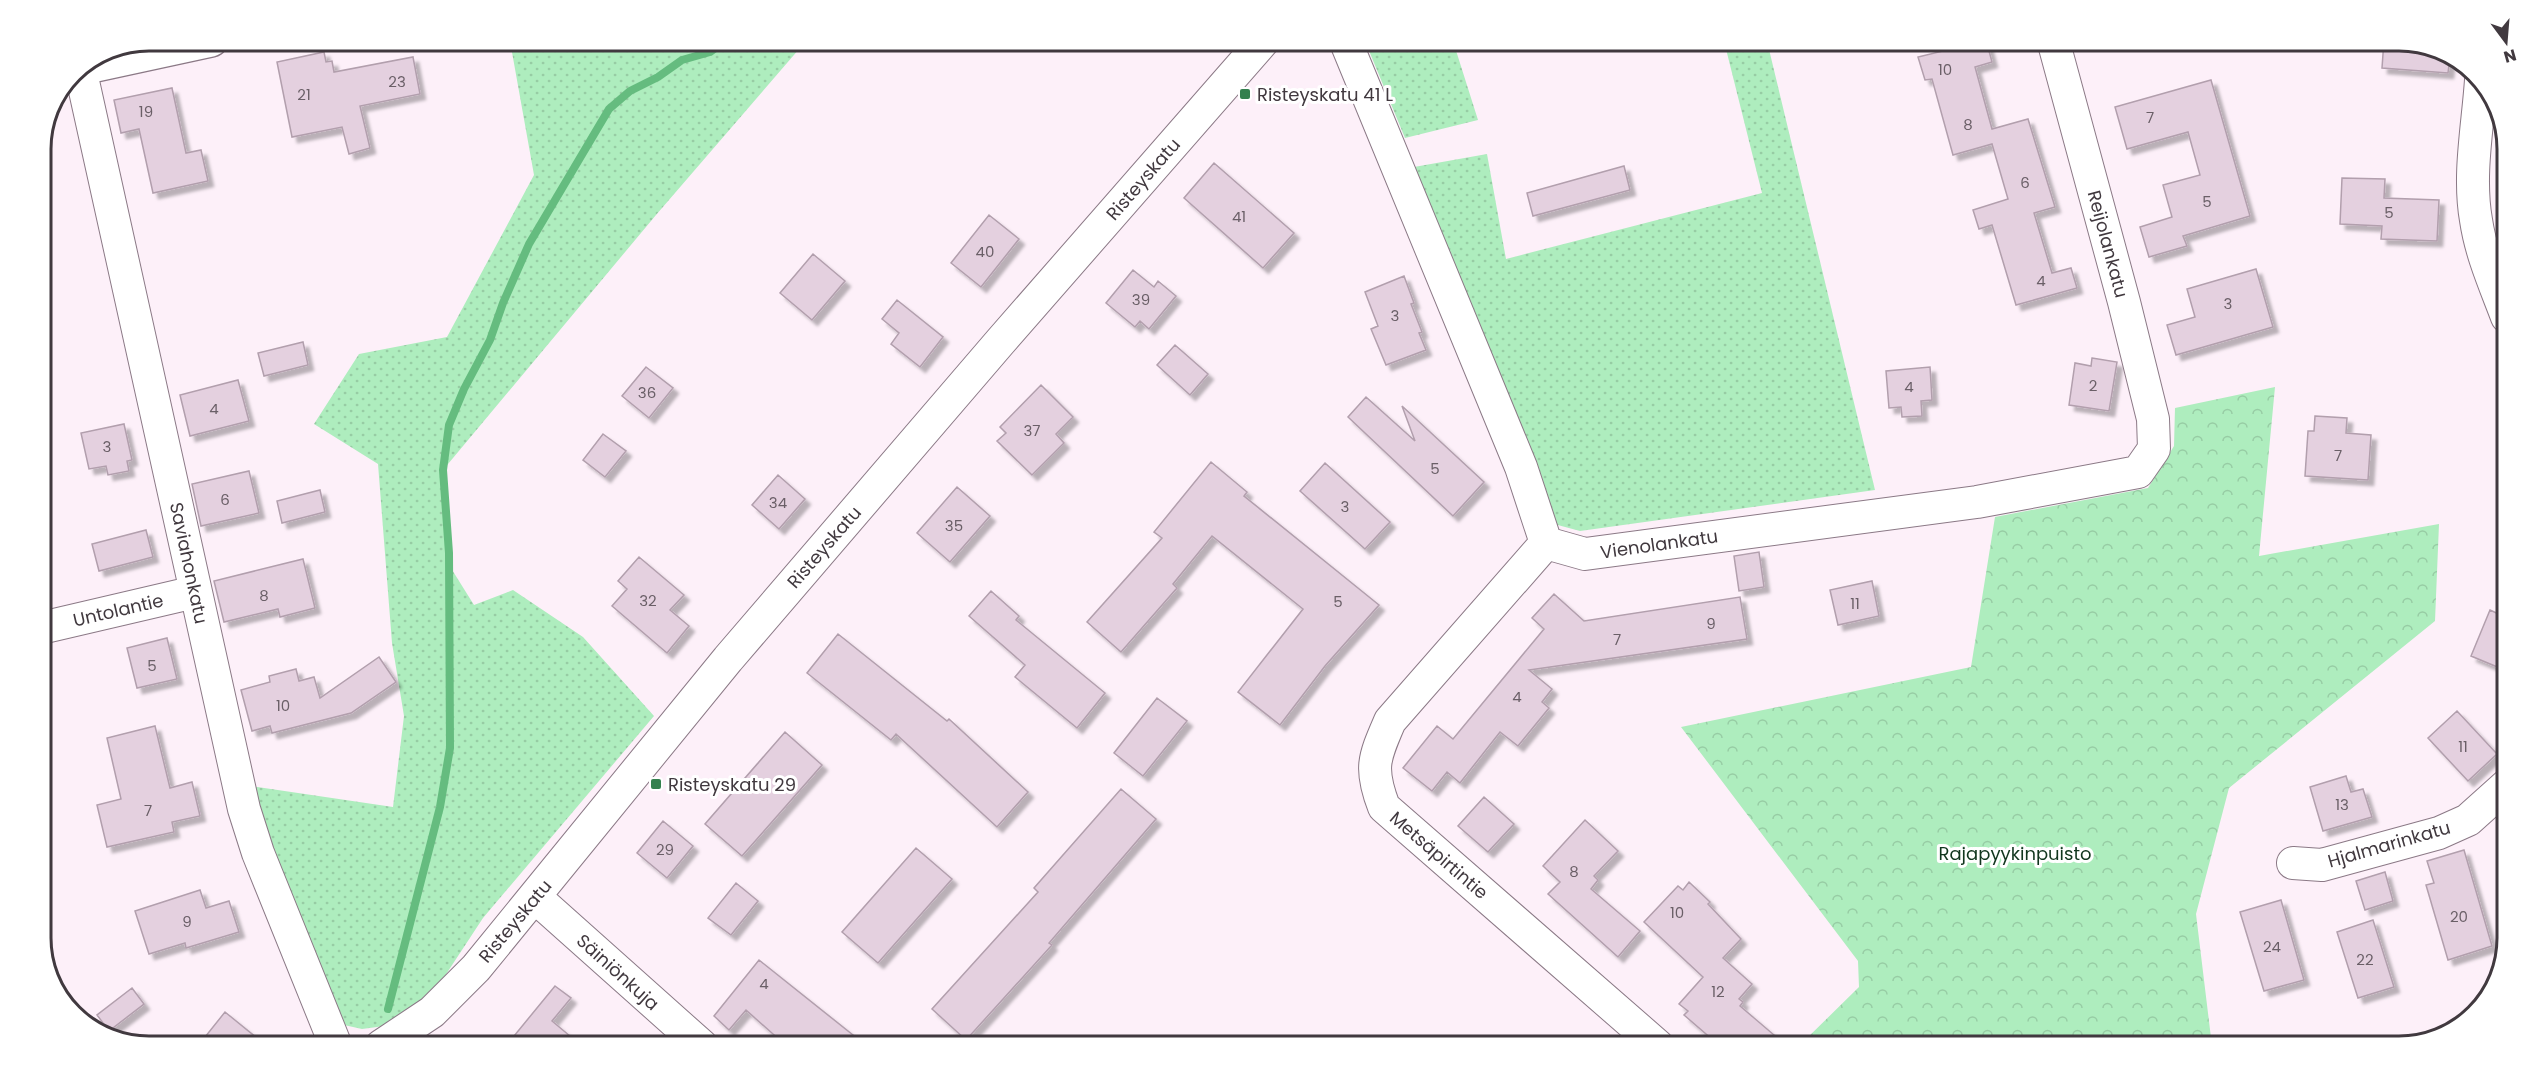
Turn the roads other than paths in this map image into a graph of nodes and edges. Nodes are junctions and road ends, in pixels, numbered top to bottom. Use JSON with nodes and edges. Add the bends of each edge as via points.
{"nodes":[{"id":1,"x":161,"y":51,"type":"edge"},
{"id":2,"x":1254,"y":51,"type":"edge"},
{"id":3,"x":1349,"y":51,"type":"edge"},
{"id":4,"x":2056,"y":51,"type":"edge"},
{"id":5,"x":99,"y":65,"type":"edge"},
{"id":6,"x":81,"y":79,"type":"edge"},
{"id":7,"x":2480,"y":94,"type":"edge"},
{"id":8,"x":2497,"y":291,"type":"edge"},
{"id":9,"x":2154,"y":449,"type":"joint"},
{"id":10,"x":1546,"y":543,"type":"junction"},
{"id":11,"x":195,"y":592,"type":"junction"},
{"id":12,"x":51,"y":626,"type":"edge"},
{"id":13,"x":2497,"y":794,"type":"edge"},
{"id":14,"x":2293,"y":863,"type":"dead end"},
{"id":15,"x":535,"y":897,"type":"junction"},
{"id":16,"x":332,"y":1036,"type":"edge"},
{"id":17,"x":397,"y":1036,"type":"edge"},
{"id":18,"x":690,"y":1036,"type":"edge"},
{"id":19,"x":1645,"y":1036,"type":"edge"}],
"edges":[{"from":1,"to":5,"type":"street"},
{"from":2,"to":15,"type":"street","name":"Risteyskatu","via":[[728,659]]},
{"from":3,"to":10,"type":"street","via":[[1521,467]]},
{"from":4,"to":9,"type":"street","name":"Reijolankatu","via":[[2153,419]]},
{"from":6,"to":11,"type":"street","name":"Saviahonkatu"},
{"from":7,"to":8,"type":"street","via":[[2475,218]]},
{"from":9,"to":10,"type":"street","name":"Vienolankatu","via":[[2138,472],[1977,502],[1584,554]]},
{"from":10,"to":19,"type":"street","name":"Metsäpirtintie","via":[[1390,722],[1376,755],[1374,783],[1384,807]]},
{"from":11,"to":12,"type":"street","name":"Untolantie"},
{"from":11,"to":16,"type":"street","name":"Saviahonkatu","via":[[251,831]]},
{"from":13,"to":14,"type":"street","name":"Hjalmarinkatu","via":[[2468,820],[2439,833],[2322,865]]},
{"from":15,"to":17,"type":"street","name":"Risteyskatu","via":[[476,968],[432,1012]]},
{"from":15,"to":18,"type":"street","name":"Säiniönkuja"}]}
